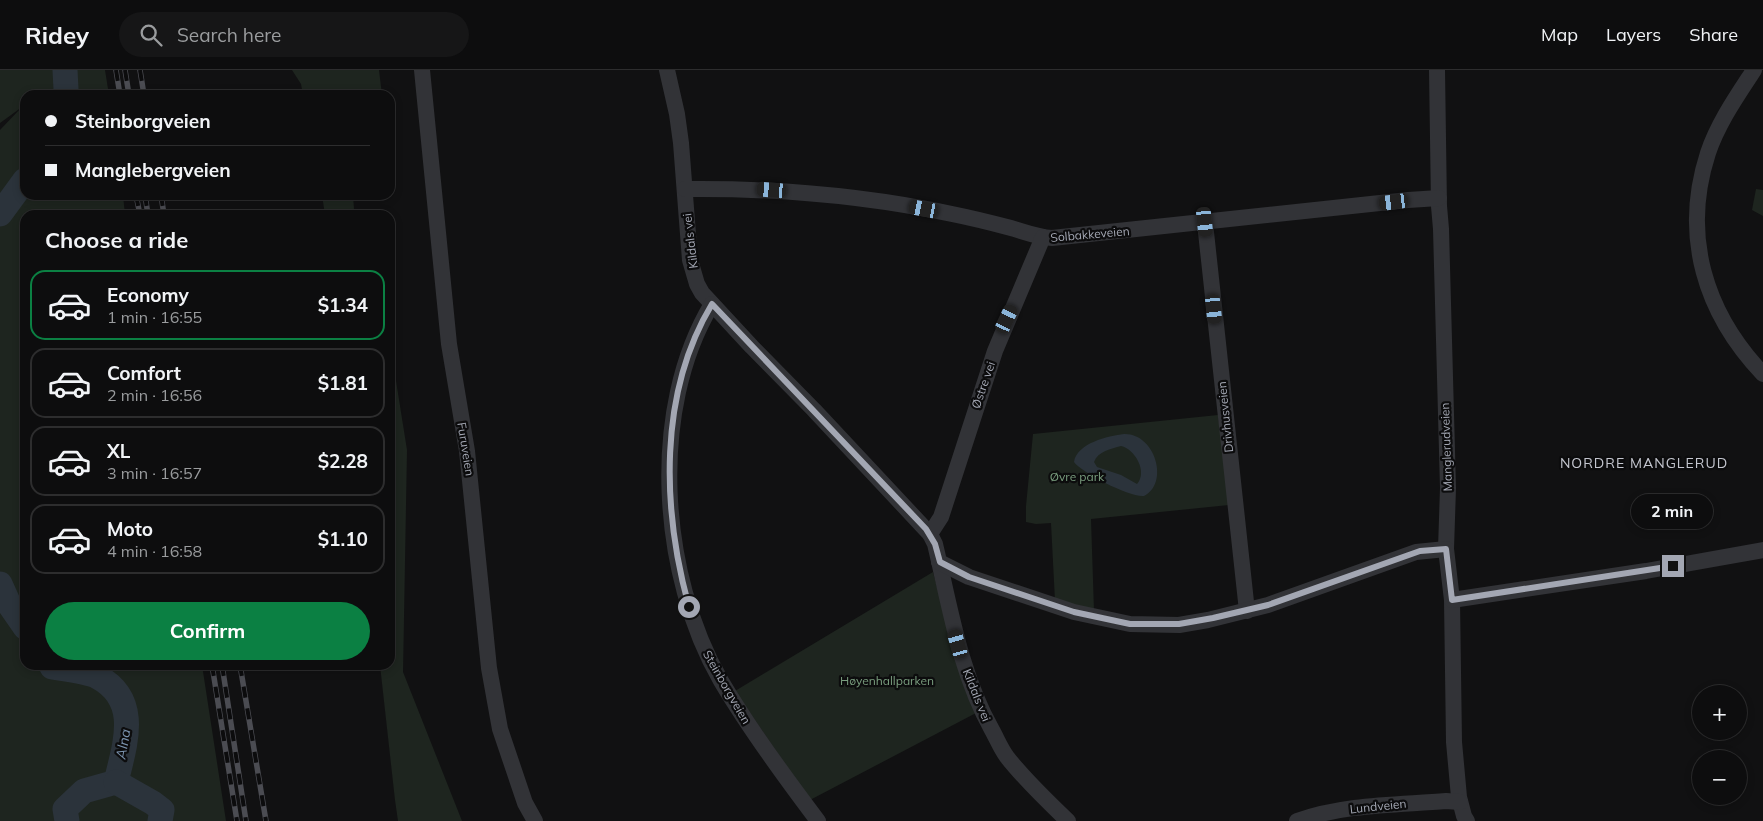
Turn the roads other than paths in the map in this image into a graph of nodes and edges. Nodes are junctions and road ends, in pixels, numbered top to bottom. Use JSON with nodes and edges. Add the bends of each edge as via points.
{"nodes":[{"id":1,"x":422,"y":70,"type":"edge"},
{"id":2,"x":667,"y":70,"type":"edge"},
{"id":3,"x":1437,"y":70,"type":"edge"},
{"id":4,"x":1754,"y":70,"type":"edge"},
{"id":5,"x":684,"y":189,"type":"junction"},
{"id":6,"x":1439,"y":198,"type":"junction"},
{"id":7,"x":1205,"y":222,"type":"junction"},
{"id":8,"x":1043,"y":237,"type":"junction"},
{"id":9,"x":712,"y":304,"type":"junction"},
{"id":10,"x":1763,"y":374,"type":"edge"},
{"id":11,"x":930,"y":534,"type":"junction"},
{"id":12,"x":1446,"y":549,"type":"junction"},
{"id":13,"x":1763,"y":550,"type":"edge"},
{"id":14,"x":940,"y":562,"type":"junction"},
{"id":15,"x":1452,"y":600,"type":"junction"},
{"id":16,"x":1246,"y":611,"type":"junction"},
{"id":17,"x":1460,"y":802,"type":"junction"},
{"id":18,"x":535,"y":821,"type":"edge"},
{"id":19,"x":818,"y":821,"type":"edge"},
{"id":20,"x":1068,"y":821,"type":"edge"},
{"id":21,"x":1297,"y":821,"type":"edge"},
{"id":22,"x":1467,"y":821,"type":"edge"}],
"edges":[{"from":1,"to":18,"type":"street","name":"Furuveien","via":[[449,344],[468,460],[489,668],[502,736],[525,803]]},
{"from":2,"to":5,"type":"street","name":"Kildals vei","via":[[677,114]]},
{"from":3,"to":6,"type":"street","name":"Manglerudveien"},
{"from":4,"to":10,"type":"street","via":[[1723,120],[1708,154],[1700,187],[1698,234],[1706,280],[1718,312],[1740,349]]},
{"from":5,"to":8,"type":"street","name":"Solbakkeveien","via":[[747,188],[827,194],[953,214]]},
{"from":5,"to":9,"type":"street","name":"Kildals vei","via":[[690,260],[697,284]]},
{"from":6,"to":7,"type":"street","name":"Solbakkeveien"},
{"from":6,"to":12,"type":"street","name":"Manglerudveien","via":[[1447,469]]},
{"from":7,"to":8,"type":"street","name":"Solbakkeveien"},
{"from":7,"to":16,"type":"street","name":"Drivhusveien"},
{"from":8,"to":11,"type":"street","name":"Østre vei","via":[[995,351],[941,518]]},
{"from":9,"to":11,"type":"street","name":"Kildals vei"},
{"from":9,"to":19,"type":"street","name":"Steinborgveien","via":[[693,339],[678,388],[672,424],[672,522],[682,581],[702,642],[721,681],[758,740]]},
{"from":11,"to":14,"type":"street","name":"Kildals vei"},
{"from":12,"to":15,"type":"street","name":"Manglerudveien"},
{"from":12,"to":16,"type":"street","via":[[1416,552]]},
{"from":13,"to":15,"type":"street"},
{"from":14,"to":16,"type":"street","via":[[969,577],[1058,608],[1115,622],[1179,624]]},
{"from":14,"to":20,"type":"street","name":"Kildals vei","via":[[961,652],[987,722],[1008,758]]},
{"from":15,"to":17,"type":"street","name":"Manglerudveien","via":[[1454,742]]},
{"from":17,"to":21,"type":"street","name":"Lundveien","via":[[1361,806]]},
{"from":17,"to":22,"type":"street","name":"Manglerudveien"}]}
